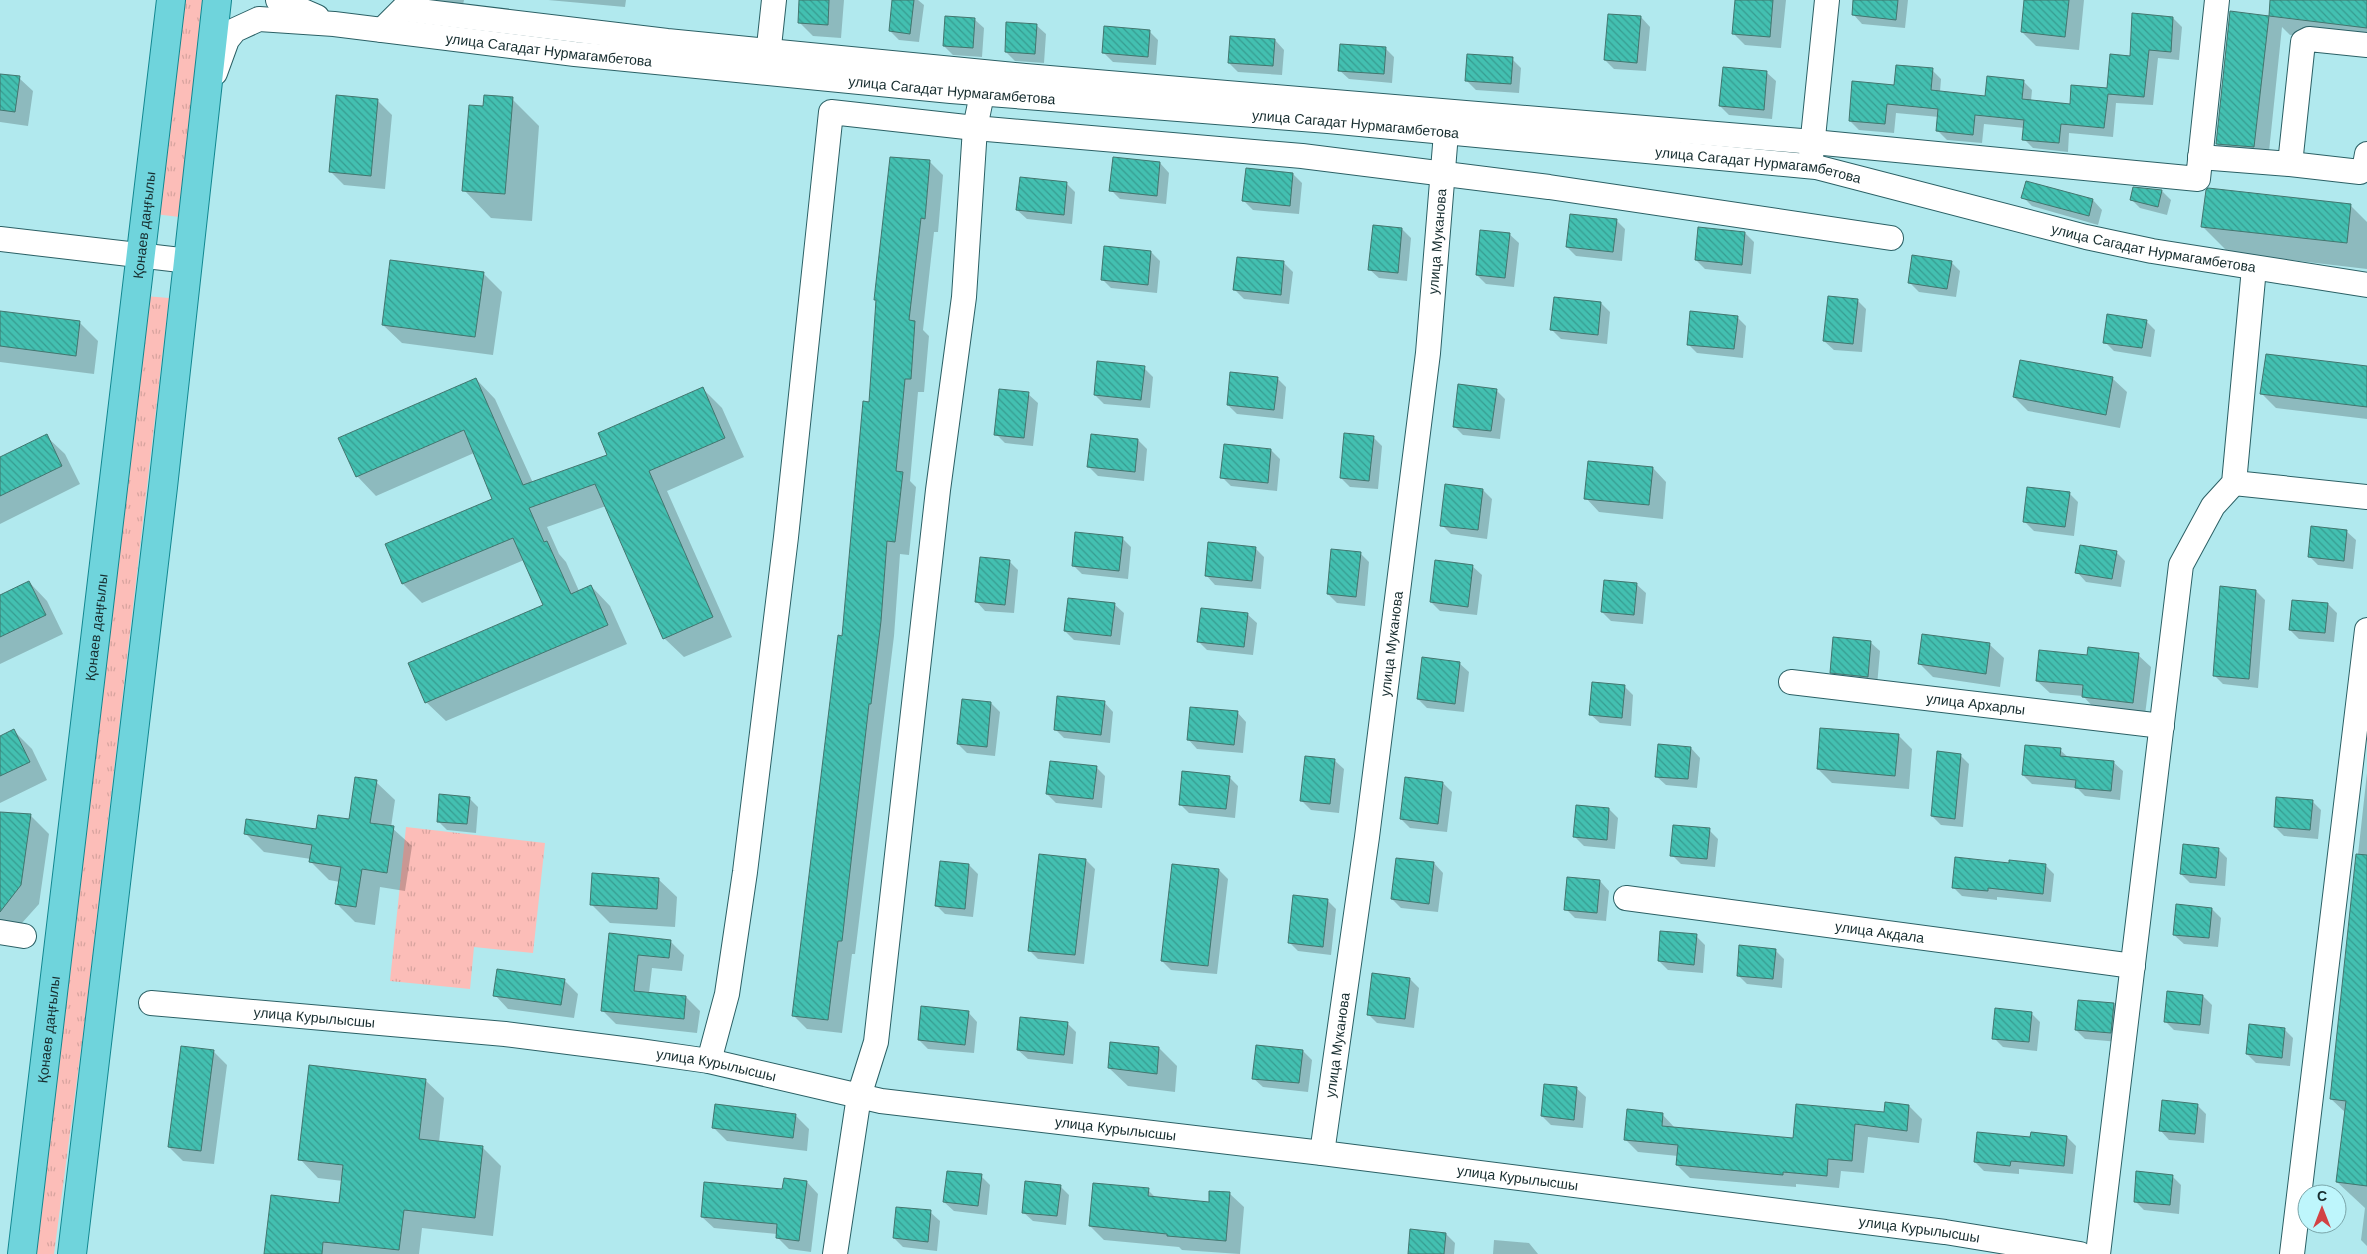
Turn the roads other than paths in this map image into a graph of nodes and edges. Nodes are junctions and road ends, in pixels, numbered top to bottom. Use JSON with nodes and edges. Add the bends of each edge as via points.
{"nodes":[{"id":1,"x":172,"y":0,"type":"edge"},
{"id":2,"x":217,"y":0,"type":"edge"},
{"id":3,"x":278,"y":0,"type":"edge"},
{"id":4,"x":774,"y":0,"type":"edge"},
{"id":5,"x":1827,"y":0,"type":"edge"},
{"id":6,"x":2218,"y":0,"type":"edge"},
{"id":7,"x":457,"y":8,"type":"edge"},
{"id":8,"x":334,"y":24,"type":"junction"},
{"id":9,"x":382,"y":30,"type":"junction"},
{"id":10,"x":454,"y":40,"type":"junction"},
{"id":11,"x":2367,"y":46,"type":"edge"},
{"id":12,"x":768,"y":62,"type":"junction"},
{"id":13,"x":982,"y":94,"type":"junction"},
{"id":14,"x":205,"y":110,"type":"junction"},
{"id":15,"x":974,"y":128,"type":"junction"},
{"id":16,"x":1446,"y":133,"type":"junction"},
{"id":17,"x":1813,"y":142,"type":"junction"},
{"id":18,"x":2367,"y":154,"type":"edge"},
{"id":19,"x":2200,"y":156,"type":"junction"},
{"id":20,"x":2290,"y":164,"type":"junction"},
{"id":21,"x":1810,"y":166,"type":"junction"},
{"id":22,"x":1443,"y":175,"type":"junction"},
{"id":23,"x":1891,"y":238,"type":"dead end"},
{"id":24,"x":0,"y":239,"type":"edge"},
{"id":25,"x":141,"y":256,"type":"junction"},
{"id":26,"x":189,"y":261,"type":"junction"},
{"id":27,"x":2254,"y":268,"type":"junction"},
{"id":28,"x":2367,"y":285,"type":"edge"},
{"id":29,"x":2234,"y":483,"type":"junction"},
{"id":30,"x":2367,"y":497,"type":"edge"},
{"id":31,"x":2367,"y":630,"type":"edge"},
{"id":32,"x":1791,"y":682,"type":"dead end"},
{"id":33,"x":2162,"y":726,"type":"junction"},
{"id":34,"x":1626,"y":898,"type":"dead end"},
{"id":35,"x":0,"y":932,"type":"edge"},
{"id":36,"x":24,"y":936,"type":"dead end"},
{"id":37,"x":2133,"y":966,"type":"junction"},
{"id":38,"x":151,"y":1003,"type":"dead end"},
{"id":39,"x":709,"y":1061,"type":"junction"},
{"id":40,"x":860,"y":1096,"type":"junction"},
{"id":41,"x":1322,"y":1153,"type":"junction"},
{"id":42,"x":2066,"y":1253,"type":"edge"},
{"id":43,"x":22,"y":1254,"type":"edge"},
{"id":44,"x":72,"y":1254,"type":"edge"},
{"id":45,"x":835,"y":1254,"type":"edge"},
{"id":46,"x":2098,"y":1254,"type":"edge"},
{"id":47,"x":2292,"y":1254,"type":"edge"}],
"edges":[{"from":1,"to":25,"type":"main road","name":"Қонаев даңғылы"},
{"from":2,"to":14,"type":"main road"},
{"from":3,"to":8,"type":"street","name":"улица Сагадат Нурмагамбетова"},
{"from":4,"to":12,"type":"street"},
{"from":5,"to":17,"type":"street"},
{"from":6,"to":19,"type":"street"},
{"from":7,"to":9,"type":"street","via":[[403,8]]},
{"from":7,"to":10,"type":"street"},
{"from":7,"to":12,"type":"street"},
{"from":8,"to":9,"type":"street","name":"улица Сагадат Нурмагамбетова"},
{"from":8,"to":14,"type":"street","name":"улица Сагадат Нурмагамбетова","via":[[259,19],[234,30],[227,40]]},
{"from":9,"to":10,"type":"street","name":"улица Сагадат Нурмагамбетова"},
{"from":10,"to":12,"type":"street","name":"улица Сагадат Нурмагамбетова"},
{"from":11,"to":20,"type":"street","via":[[2309,39],[2302,42]]},
{"from":12,"to":13,"type":"street","name":"улица Сагадат Нурмагамбетова"},
{"from":12,"to":17,"type":"street","via":[[1035,77]]},
{"from":13,"to":15,"type":"street"},
{"from":13,"to":16,"type":"street","name":"улица Сагадат Нурмагамбетова"},
{"from":14,"to":26,"type":"main road"},
{"from":15,"to":22,"type":"street","via":[[1302,156]]},
{"from":15,"to":39,"type":"street","via":[[832,112],[751,824],[726,994]]},
{"from":15,"to":40,"type":"street","via":[[964,296],[938,490],[894,895],[876,1042]]},
{"from":16,"to":21,"type":"street","name":"улица Сагадат Нурмагамбетова"},
{"from":16,"to":22,"type":"street","name":"улица Муканова"},
{"from":17,"to":19,"type":"street","via":[[2198,179]]},
{"from":17,"to":21,"type":"street"},
{"from":18,"to":20,"type":"street","via":[[2360,172]]},
{"from":19,"to":20,"type":"street"},
{"from":21,"to":27,"type":"street","name":"улица Сагадат Нурмагамбетова","via":[[2086,237],[2152,252]]},
{"from":22,"to":23,"type":"street","via":[[1550,187]]},
{"from":22,"to":41,"type":"street","name":"улица Муканова","via":[[1428,353],[1367,837]]},
{"from":24,"to":25,"type":"street"},
{"from":25,"to":26,"type":"street"},
{"from":25,"to":43,"type":"main road","name":"Қонаев даңғылы"},
{"from":26,"to":44,"type":"main road"},
{"from":27,"to":28,"type":"street","name":"улица Сагадат Нурмагамбетова"},
{"from":27,"to":29,"type":"street"},
{"from":29,"to":30,"type":"street"},
{"from":29,"to":33,"type":"street","via":[[2213,506],[2181,565]]},
{"from":31,"to":47,"type":"street"},
{"from":32,"to":33,"type":"street","name":"улица Архарлы"},
{"from":33,"to":37,"type":"street"},
{"from":34,"to":37,"type":"street","name":"улица Акдала"},
{"from":35,"to":36,"type":"street"},
{"from":37,"to":46,"type":"street"},
{"from":38,"to":39,"type":"street","name":"улица Курылысшы","via":[[505,1034]]},
{"from":39,"to":40,"type":"street","name":"улица Курылысшы"},
{"from":40,"to":41,"type":"street","name":"улица Курылысшы"},
{"from":40,"to":45,"type":"street"},
{"from":41,"to":42,"type":"street","name":"улица Курылысшы","via":[[1946,1232]]}]}
